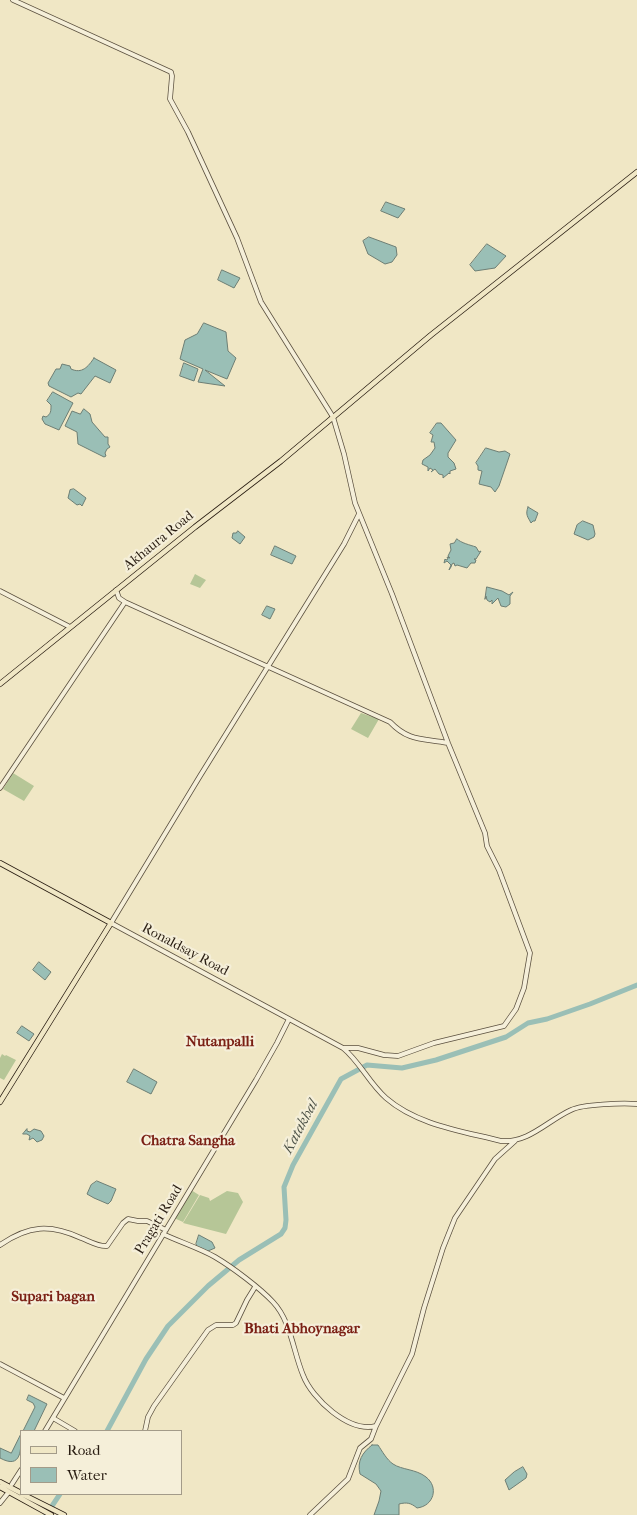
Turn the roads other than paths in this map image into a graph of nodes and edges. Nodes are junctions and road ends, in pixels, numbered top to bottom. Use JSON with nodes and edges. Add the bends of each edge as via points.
{"nodes":[{"id":1,"x":13,"y":0,"type":"edge"},
{"id":2,"x":637,"y":172,"type":"edge"},
{"id":3,"x":333,"y":417,"type":"junction"},
{"id":4,"x":359,"y":514,"type":"junction"},
{"id":5,"x":0,"y":590,"type":"edge"},
{"id":6,"x":116,"y":590,"type":"junction"},
{"id":7,"x":124,"y":602,"type":"junction"},
{"id":8,"x":70,"y":627,"type":"junction"},
{"id":9,"x":268,"y":667,"type":"junction"},
{"id":10,"x":0,"y":684,"type":"edge"},
{"id":11,"x":448,"y":744,"type":"junction"},
{"id":12,"x":0,"y":788,"type":"edge"},
{"id":13,"x":0,"y":863,"type":"edge"},
{"id":14,"x":112,"y":923,"type":"junction"},
{"id":15,"x":289,"y":1019,"type":"junction"},
{"id":16,"x":343,"y":1048,"type":"junction"},
{"id":17,"x":0,"y":1102,"type":"edge"},
{"id":18,"x":637,"y":1104,"type":"edge"},
{"id":19,"x":515,"y":1141,"type":"junction"},
{"id":20,"x":164,"y":1232,"type":"junction"},
{"id":21,"x":0,"y":1245,"type":"edge"},
{"id":22,"x":255,"y":1287,"type":"junction"},
{"id":23,"x":0,"y":1364,"type":"edge"},
{"id":24,"x":64,"y":1398,"type":"junction"},
{"id":25,"x":54,"y":1418,"type":"junction"},
{"id":26,"x":376,"y":1426,"type":"junction"},
{"id":27,"x":46,"y":1430,"type":"edge"},
{"id":28,"x":73,"y":1430,"type":"edge"},
{"id":29,"x":145,"y":1430,"type":"edge"},
{"id":30,"x":20,"y":1472,"type":"edge"},
{"id":31,"x":0,"y":1482,"type":"edge"},
{"id":32,"x":12,"y":1484,"type":"dead end"},
{"id":33,"x":0,"y":1487,"type":"edge"},
{"id":34,"x":20,"y":1492,"type":"edge"},
{"id":35,"x":8,"y":1493,"type":"dead end"},
{"id":36,"x":24,"y":1495,"type":"edge"},
{"id":37,"x":32,"y":1502,"type":"junction"},
{"id":38,"x":0,"y":1503,"type":"edge"},
{"id":39,"x":51,"y":1515,"type":"edge"},
{"id":40,"x":64,"y":1515,"type":"edge"},
{"id":41,"x":310,"y":1515,"type":"edge"}],
"edges":[{"from":1,"to":3,"type":"street","via":[[170,71],[170,100],[237,238],[261,302]]},
{"from":2,"to":3,"type":"main road","name":"Akhaura Road","via":[[431,334]]},
{"from":3,"to":4,"type":"street"},
{"from":3,"to":6,"type":"main road","name":"Akhaura Road"},
{"from":4,"to":9,"type":"street"},
{"from":4,"to":11,"type":"street"},
{"from":5,"to":8,"type":"street"},
{"from":6,"to":7,"type":"street"},
{"from":6,"to":8,"type":"main road","name":"Akhaura Road"},
{"from":7,"to":9,"type":"street"},
{"from":7,"to":12,"type":"street"},
{"from":8,"to":10,"type":"main road","name":"Akhaura Road"},
{"from":9,"to":11,"type":"street","via":[[390,722],[397,730],[417,740]]},
{"from":9,"to":14,"type":"street"},
{"from":11,"to":16,"type":"street","via":[[530,952],[524,988],[511,1018],[500,1028],[434,1043],[398,1056]]},
{"from":13,"to":14,"type":"main road","name":"Ronaldsay Road"},
{"from":14,"to":15,"type":"street","name":"Ronaldsay Road"},
{"from":14,"to":17,"type":"main road"},
{"from":15,"to":16,"type":"street","name":"Ronaldsay Road"},
{"from":15,"to":20,"type":"street","name":"Pragati Road"},
{"from":16,"to":19,"type":"street","name":"Ronaldsay Road","via":[[393,1103],[420,1119],[501,1141]]},
{"from":18,"to":19,"type":"street","via":[[573,1109]]},
{"from":19,"to":26,"type":"street","via":[[495,1159],[456,1214],[424,1308],[413,1352]]},
{"from":20,"to":21,"type":"street","via":[[147,1221],[128,1219],[104,1247],[61,1229],[47,1228],[26,1231]]},
{"from":20,"to":22,"type":"street","via":[[217,1258]]},
{"from":20,"to":24,"type":"street","name":"Pragati Road"},
{"from":22,"to":26,"type":"street","via":[[280,1311],[303,1376],[311,1389],[346,1421],[366,1428]]},
{"from":22,"to":29,"type":"street","via":[[236,1323],[216,1324],[208,1330],[154,1406]]},
{"from":23,"to":24,"type":"street"},
{"from":24,"to":25,"type":"street","name":"Pragati Road"},
{"from":25,"to":27,"type":"street","name":"Pragati Road"},
{"from":25,"to":28,"type":"street"},
{"from":26,"to":41,"type":"street","via":[[371,1439],[360,1448],[348,1479]]},
{"from":30,"to":32,"type":"street"},
{"from":31,"to":34,"type":"main road"},
{"from":33,"to":37,"type":"main road"},
{"from":35,"to":38,"type":"street"},
{"from":36,"to":37,"type":"main road"},
{"from":37,"to":39,"type":"main road"},
{"from":37,"to":40,"type":"main road"}]}
